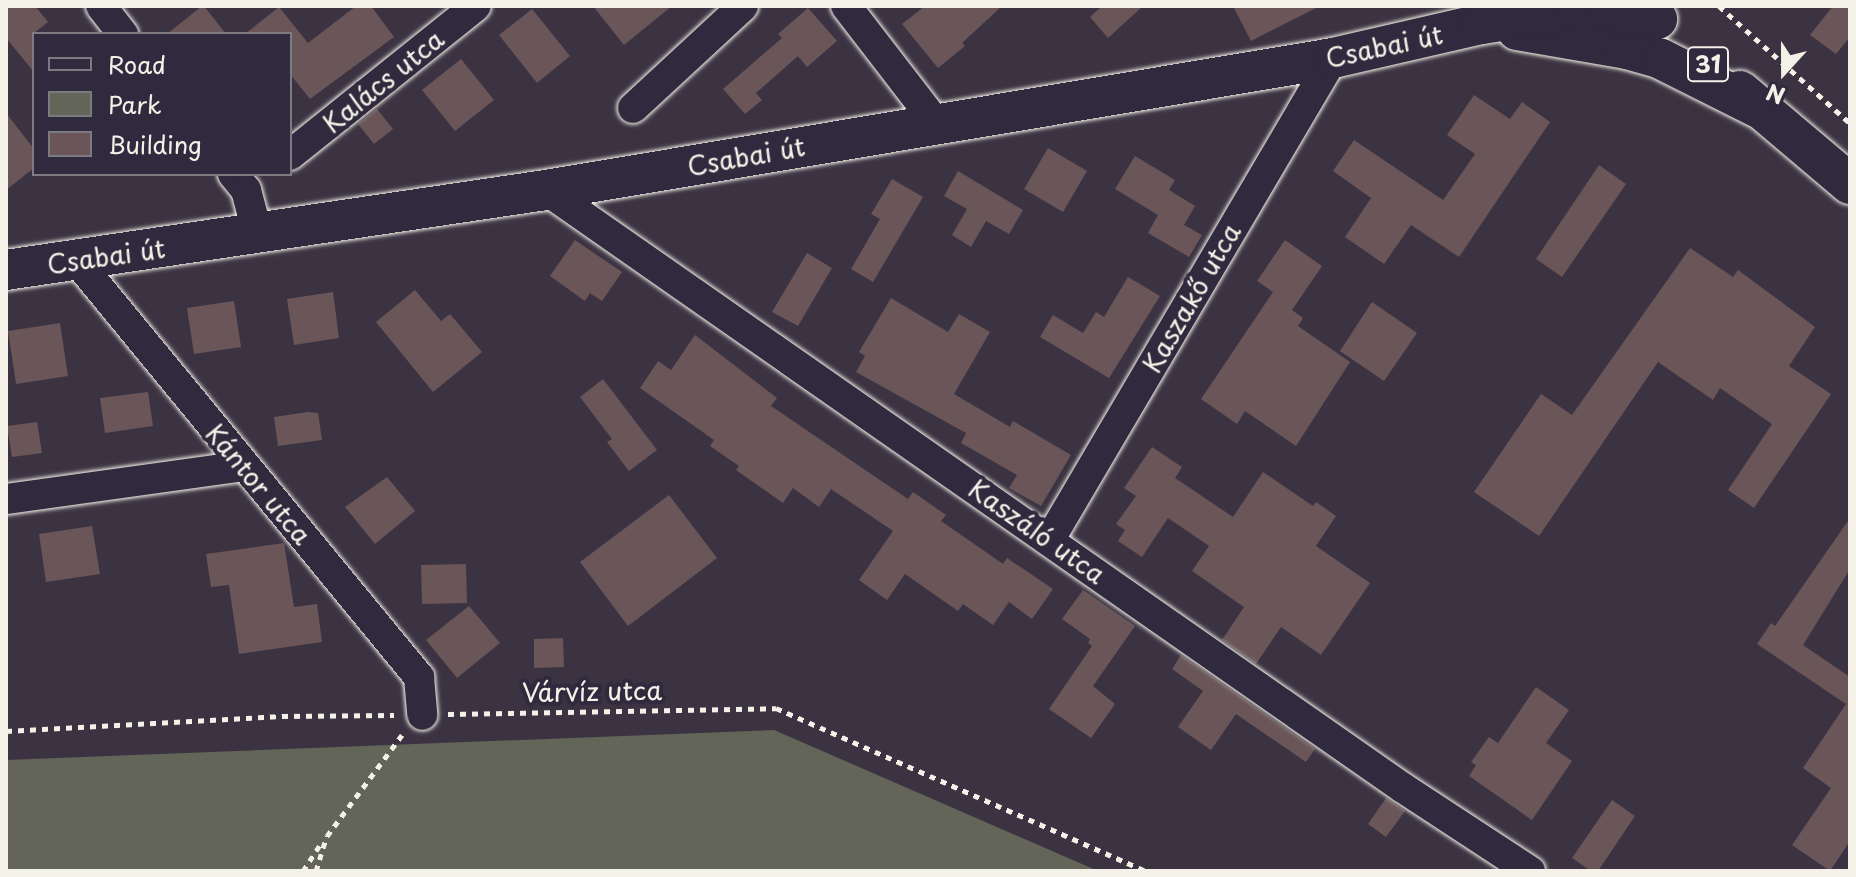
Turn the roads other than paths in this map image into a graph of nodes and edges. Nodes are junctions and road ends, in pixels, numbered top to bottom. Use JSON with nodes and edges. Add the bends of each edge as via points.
{"nodes":[{"id":1,"x":101,"y":6,"type":"edge"},
{"id":2,"x":476,"y":6,"type":"edge"},
{"id":3,"x":743,"y":6,"type":"edge"},
{"id":4,"x":846,"y":6,"type":"edge"},
{"id":5,"x":1573,"y":8,"type":"edge"},
{"id":6,"x":1649,"y":10,"type":"edge"},
{"id":7,"x":1482,"y":24,"type":"junction"},
{"id":8,"x":121,"y":32,"type":"edge"},
{"id":9,"x":1333,"y":58,"type":"junction"},
{"id":10,"x":633,"y":108,"type":"dead end"},
{"id":11,"x":1759,"y":108,"type":"junction"},
{"id":12,"x":937,"y":124,"type":"junction"},
{"id":13,"x":292,"y":153,"type":"edge"},
{"id":14,"x":249,"y":179,"type":"edge"},
{"id":15,"x":1849,"y":182,"type":"edge"},
{"id":16,"x":546,"y":190,"type":"junction"},
{"id":17,"x":258,"y":235,"type":"junction"},
{"id":18,"x":77,"y":261,"type":"junction"},
{"id":19,"x":6,"y":270,"type":"edge"},
{"id":20,"x":243,"y":466,"type":"junction"},
{"id":21,"x":6,"y":499,"type":"edge"},
{"id":22,"x":1050,"y":539,"type":"junction"},
{"id":23,"x":419,"y":715,"type":"road end"},
{"id":24,"x":1530,"y":871,"type":"edge"}],
"edges":[{"from":1,"to":8,"type":"street"},
{"from":2,"to":13,"type":"street","name":"Kalács utca"},
{"from":3,"to":10,"type":"street"},
{"from":4,"to":12,"type":"street"},
{"from":5,"to":6,"type":"main road","name":"Csabai út"},
{"from":5,"to":7,"type":"main road","name":"Csabai út"},
{"from":6,"to":11,"type":"main road","number":"31"},
{"from":7,"to":9,"type":"main road","name":"Csabai út"},
{"from":7,"to":11,"type":"main road","name":"Csabai út","via":[[1661,59]]},
{"from":9,"to":12,"type":"main road","name":"Csabai út"},
{"from":9,"to":22,"type":"street","name":"Kaszakő utca"},
{"from":11,"to":15,"type":"main road","number":"31"},
{"from":12,"to":16,"type":"main road","name":"Csabai út"},
{"from":14,"to":17,"type":"street"},
{"from":16,"to":17,"type":"main road","name":"Csabai út"},
{"from":16,"to":22,"type":"street","name":"Kaszáló utca"},
{"from":17,"to":18,"type":"main road","name":"Csabai út"},
{"from":18,"to":19,"type":"main road","name":"Csabai út"},
{"from":18,"to":20,"type":"street","name":"Kántor utca"},
{"from":20,"to":21,"type":"street"},
{"from":20,"to":23,"type":"street","name":"Kántor utca","via":[[419,677]]},
{"from":22,"to":24,"type":"street","name":"Kaszáló utca"}]}
